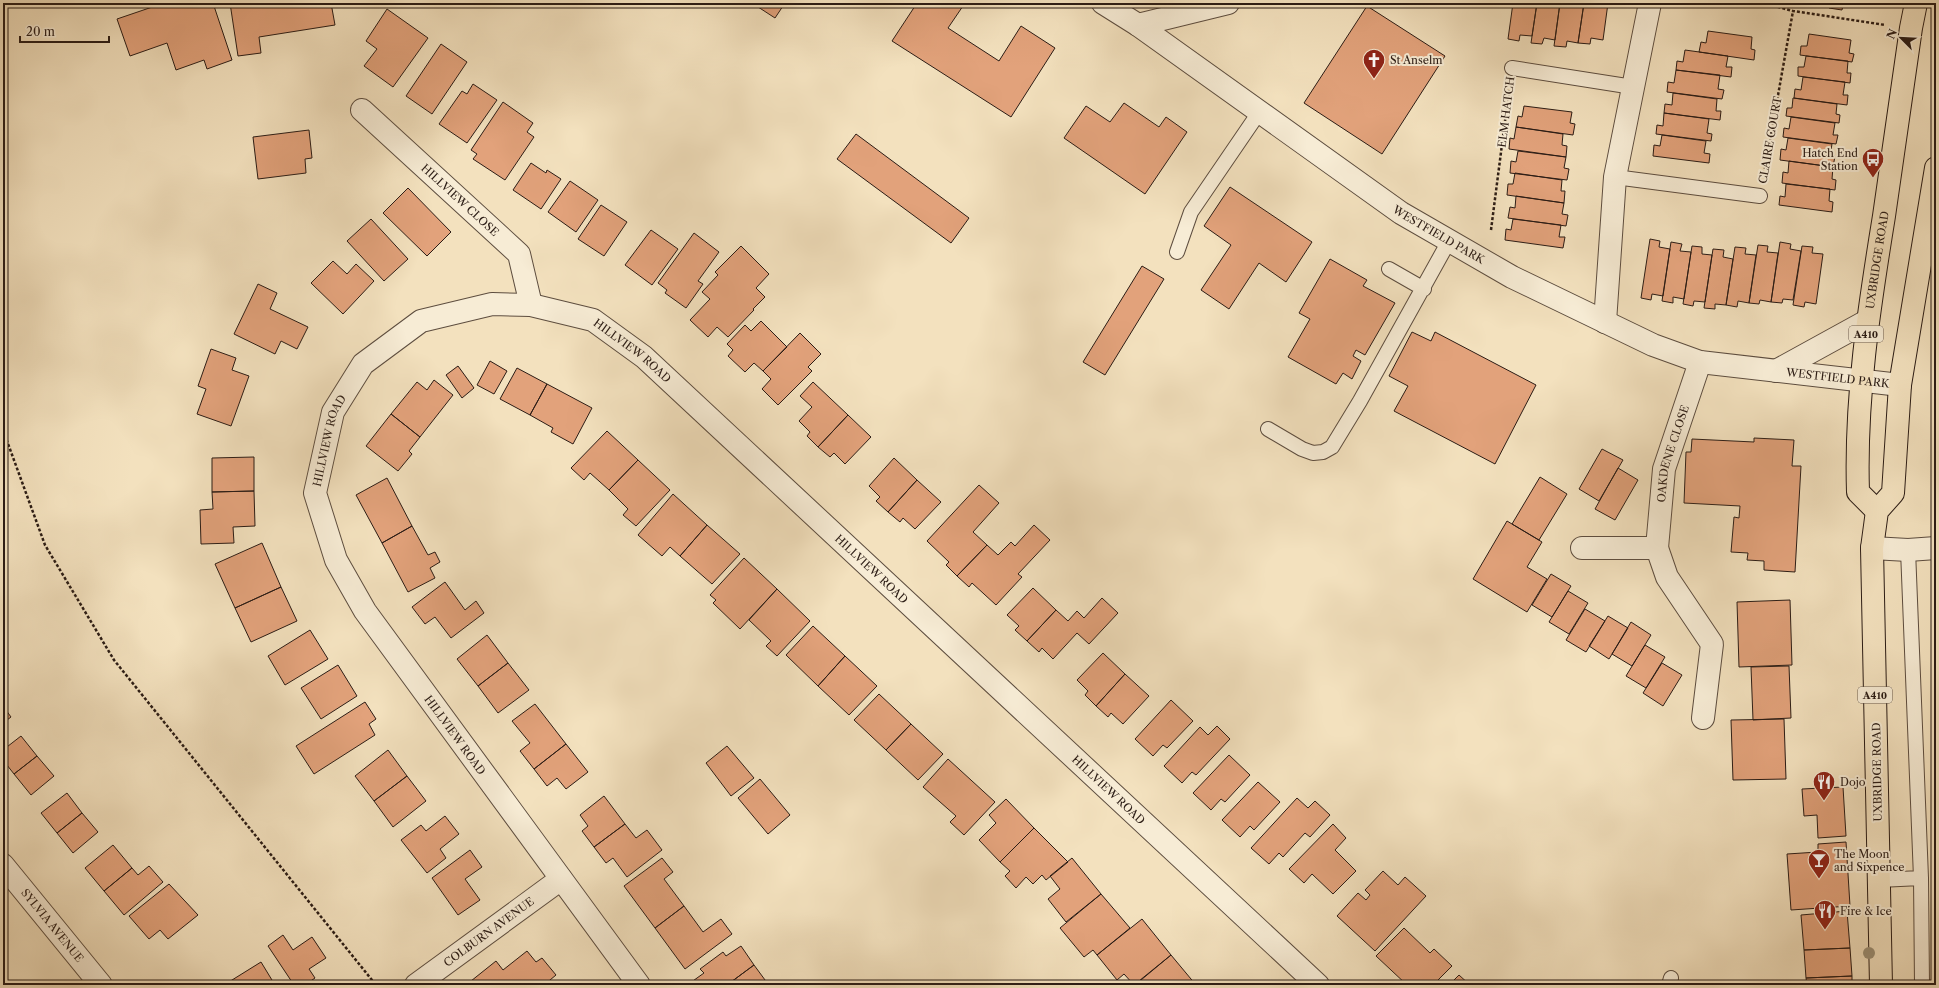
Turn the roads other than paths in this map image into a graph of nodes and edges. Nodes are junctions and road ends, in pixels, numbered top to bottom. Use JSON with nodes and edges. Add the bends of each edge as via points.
{"nodes":[{"id":1,"x":1103,"y":3,"type":"edge"},
{"id":2,"x":1228,"y":3,"type":"edge"},
{"id":3,"x":1650,"y":3,"type":"edge"},
{"id":4,"x":1916,"y":3,"type":"edge"},
{"id":5,"x":1138,"y":25,"type":"junction"},
{"id":6,"x":1512,"y":68,"type":"road end"},
{"id":7,"x":1633,"y":87,"type":"junction"},
{"id":8,"x":362,"y":110,"type":"dead end"},
{"id":9,"x":1260,"y":111,"type":"junction"},
{"id":10,"x":1936,"y":168,"type":"edge"},
{"id":11,"x":1615,"y":177,"type":"junction"},
{"id":12,"x":1760,"y":196,"type":"road end"},
{"id":13,"x":1449,"y":241,"type":"junction"},
{"id":14,"x":1177,"y":252,"type":"dead end"},
{"id":15,"x":1389,"y":269,"type":"dead end"},
{"id":16,"x":1424,"y":289,"type":"junction"},
{"id":17,"x":531,"y":305,"type":"junction"},
{"id":18,"x":1605,"y":322,"type":"junction"},
{"id":19,"x":1867,"y":322,"type":"junction"},
{"id":20,"x":1700,"y":362,"type":"junction"},
{"id":21,"x":1776,"y":371,"type":"junction"},
{"id":22,"x":1861,"y":382,"type":"junction"},
{"id":23,"x":1900,"y":385,"type":"junction"},
{"id":24,"x":1268,"y":429,"type":"dead end"},
{"id":25,"x":1877,"y":511,"type":"junction"},
{"id":26,"x":1582,"y":548,"type":"dead end"},
{"id":27,"x":1657,"y":548,"type":"junction"},
{"id":28,"x":1872,"y":548,"type":"junction"},
{"id":29,"x":1936,"y":548,"type":"edge"},
{"id":30,"x":1908,"y":550,"type":"junction"},
{"id":31,"x":1702,"y":718,"type":"dead end"},
{"id":32,"x":3,"y":865,"type":"edge"},
{"id":33,"x":1921,"y":878,"type":"junction"},
{"id":34,"x":560,"y":879,"type":"junction"},
{"id":35,"x":1879,"y":880,"type":"junction"},
{"id":36,"x":102,"y":985,"type":"edge"},
{"id":37,"x":416,"y":985,"type":"edge"},
{"id":38,"x":639,"y":985,"type":"edge"},
{"id":39,"x":1318,"y":985,"type":"edge"},
{"id":40,"x":1881,"y":985,"type":"edge"},
{"id":41,"x":1922,"y":985,"type":"edge"}],
"edges":[{"from":1,"to":5,"type":"street","name":"WESTFIELD PARK"},
{"from":2,"to":5,"type":"street"},
{"from":3,"to":7,"type":"street"},
{"from":4,"to":19,"type":"main road","name":"UXBRIDGE ROAD","number":"A410"},
{"from":5,"to":9,"type":"street","name":"WESTFIELD PARK"},
{"from":6,"to":7,"type":"lane","name":"ELM HATCH"},
{"from":7,"to":11,"type":"street"},
{"from":8,"to":17,"type":"street","name":"HILLVIEW CLOSE","via":[[519,254]]},
{"from":9,"to":13,"type":"street","name":"WESTFIELD PARK","via":[[1401,213]]},
{"from":9,"to":14,"type":"lane","via":[[1191,212]]},
{"from":10,"to":23,"type":"main road"},
{"from":11,"to":12,"type":"lane","name":"CLAIRE COURT"},
{"from":11,"to":18,"type":"street"},
{"from":13,"to":16,"type":"lane"},
{"from":13,"to":18,"type":"street","name":"WESTFIELD PARK","via":[[1512,277]]},
{"from":15,"to":16,"type":"lane"},
{"from":16,"to":24,"type":"lane","via":[[1332,447],[1323,452],[1313,453]]},
{"from":17,"to":34,"type":"street","name":"HILLVIEW ROAD","via":[[492,304],[421,321],[363,364],[333,412],[316,493],[336,560],[365,611]]},
{"from":17,"to":39,"type":"street","name":"HILLVIEW ROAD","via":[[593,320],[644,357]]},
{"from":18,"to":20,"type":"street","name":"WESTFIELD PARK","via":[[1653,345]]},
{"from":19,"to":21,"type":"street","name":"WESTFIELD PARK"},
{"from":19,"to":22,"type":"main road","name":"UXBRIDGE ROAD","number":"A410"},
{"from":20,"to":21,"type":"street","name":"WESTFIELD PARK"},
{"from":20,"to":27,"type":"street","name":"OAKDENE CLOSE","via":[[1664,469]]},
{"from":21,"to":22,"type":"street","name":"WESTFIELD PARK"},
{"from":22,"to":23,"type":"street","name":"WESTFIELD PARK"},
{"from":22,"to":25,"type":"main road","name":"UXBRIDGE ROAD","number":"A410","via":[[1857,449],[1858,492]]},
{"from":23,"to":25,"type":"main road","via":[[1893,493]]},
{"from":25,"to":28,"type":"main road","name":"UXBRIDGE ROAD","number":"A410"},
{"from":26,"to":27,"type":"street"},
{"from":27,"to":31,"type":"street","name":"OAKDENE CLOSE","via":[[1667,577],[1712,644]]},
{"from":28,"to":30,"type":"street"},
{"from":28,"to":35,"type":"main road","name":"UXBRIDGE ROAD","number":"A410"},
{"from":29,"to":30,"type":"street"},
{"from":30,"to":33,"type":"lane"},
{"from":32,"to":36,"type":"street","name":"SYLVIA AVENUE"},
{"from":33,"to":35,"type":"lane"},
{"from":33,"to":41,"type":"lane"},
{"from":34,"to":37,"type":"street","name":"COLBURN AVENUE"},
{"from":34,"to":38,"type":"street","name":"HILLVIEW ROAD"},
{"from":35,"to":40,"type":"main road","name":"UXBRIDGE ROAD","number":"A410"}]}
